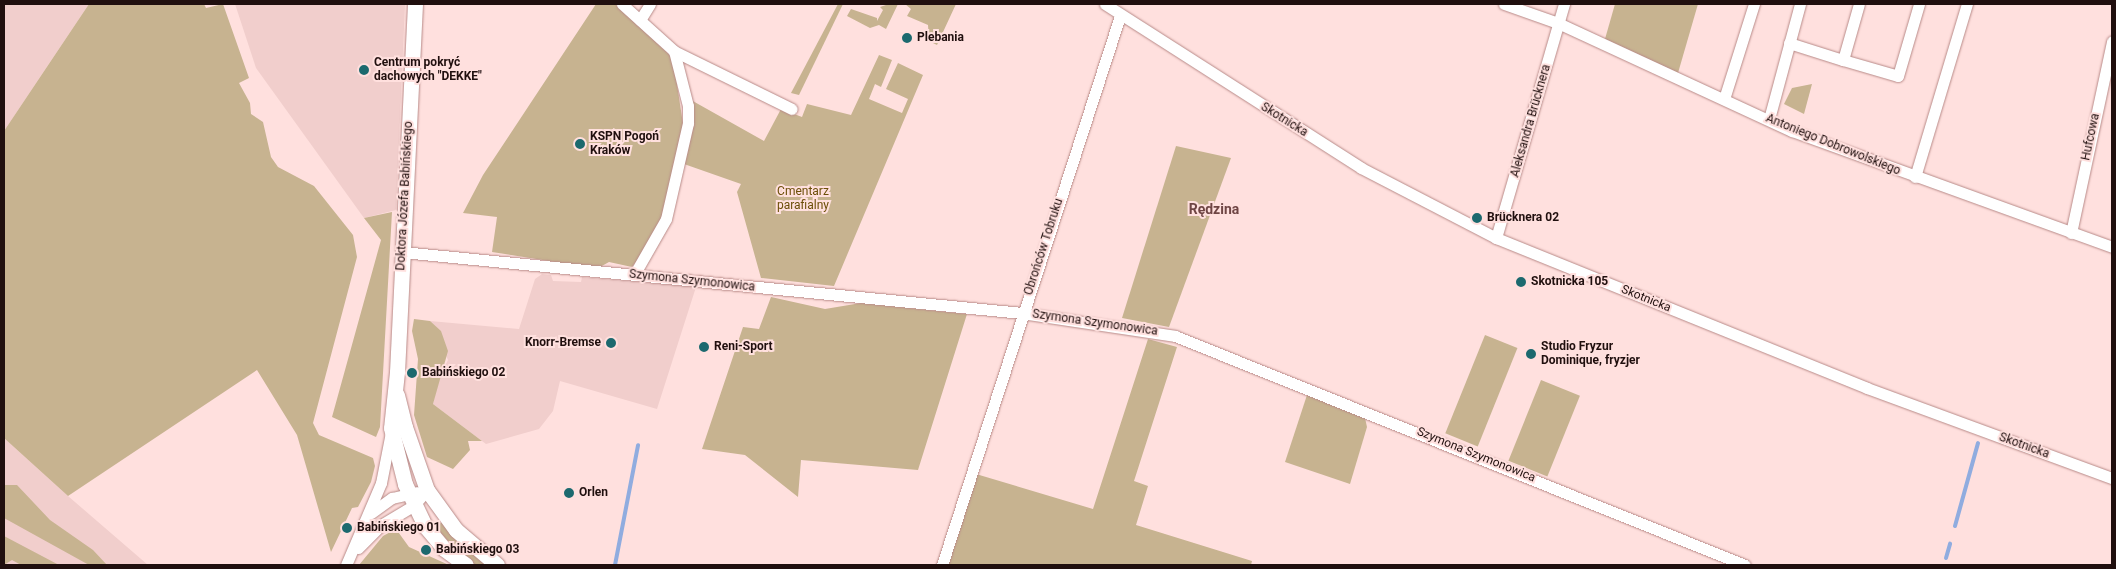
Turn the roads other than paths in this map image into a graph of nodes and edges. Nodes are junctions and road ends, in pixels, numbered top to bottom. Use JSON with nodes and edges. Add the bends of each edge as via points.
{"nodes":[{"id":1,"x":415,"y":4,"type":"edge"},
{"id":2,"x":622,"y":4,"type":"edge"},
{"id":3,"x":650,"y":4,"type":"edge"},
{"id":4,"x":1105,"y":4,"type":"edge"},
{"id":5,"x":1504,"y":4,"type":"edge"},
{"id":6,"x":1564,"y":4,"type":"edge"},
{"id":7,"x":1754,"y":4,"type":"edge"},
{"id":8,"x":1800,"y":4,"type":"edge"},
{"id":9,"x":1859,"y":4,"type":"edge"},
{"id":10,"x":1919,"y":4,"type":"edge"},
{"id":11,"x":1967,"y":4,"type":"edge"},
{"id":12,"x":1120,"y":16,"type":"junction"},
{"id":13,"x":640,"y":20,"type":"junction"},
{"id":14,"x":1558,"y":23,"type":"junction"},
{"id":15,"x":2112,"y":41,"type":"edge"},
{"id":16,"x":1790,"y":43,"type":"junction"},
{"id":17,"x":674,"y":51,"type":"junction"},
{"id":18,"x":1843,"y":60,"type":"junction"},
{"id":19,"x":1724,"y":99,"type":"junction"},
{"id":20,"x":792,"y":109,"type":"dead end"},
{"id":21,"x":1769,"y":119,"type":"junction"},
{"id":22,"x":1915,"y":178,"type":"junction"},
{"id":23,"x":2071,"y":233,"type":"junction"},
{"id":24,"x":1496,"y":238,"type":"junction"},
{"id":25,"x":2112,"y":247,"type":"edge"},
{"id":26,"x":402,"y":252,"type":"junction"},
{"id":27,"x":634,"y":275,"type":"junction"},
{"id":28,"x":1022,"y":313,"type":"junction"},
{"id":29,"x":396,"y":389,"type":"junction"},
{"id":30,"x":391,"y":428,"type":"junction"},
{"id":31,"x":2112,"y":478,"type":"edge"},
{"id":32,"x":427,"y":490,"type":"junction"},
{"id":33,"x":411,"y":500,"type":"junction"},
{"id":34,"x":370,"y":515,"type":"junction"},
{"id":35,"x":348,"y":561,"type":"edge"},
{"id":36,"x":466,"y":565,"type":"edge"},
{"id":37,"x":496,"y":565,"type":"edge"},
{"id":38,"x":942,"y":565,"type":"edge"},
{"id":39,"x":1745,"y":565,"type":"edge"}],
"edges":[{"from":1,"to":26,"type":"main road","name":"Doktora Józefa Babińskiego"},
{"from":2,"to":13,"type":"street"},
{"from":3,"to":13,"type":"street"},
{"from":4,"to":12,"type":"street","name":"Skotnicka"},
{"from":5,"to":14,"type":"street","name":"Antoniego Dobrowolskiego"},
{"from":6,"to":14,"type":"street","name":"Aleksandra Brücknera"},
{"from":7,"to":19,"type":"street"},
{"from":8,"to":16,"type":"street"},
{"from":9,"to":18,"type":"street"},
{"from":10,"to":18,"type":"street","via":[[1898,76]]},
{"from":11,"to":22,"type":"street"},
{"from":12,"to":24,"type":"street","name":"Skotnicka","via":[[1361,168]]},
{"from":12,"to":28,"type":"street","name":"Obrońców Tobruku"},
{"from":13,"to":17,"type":"street"},
{"from":14,"to":19,"type":"street","name":"Antoniego Dobrowolskiego"},
{"from":14,"to":24,"type":"street","name":"Aleksandra Brücknera"},
{"from":15,"to":23,"type":"street","name":"Hufcowa"},
{"from":16,"to":18,"type":"street"},
{"from":16,"to":21,"type":"street"},
{"from":17,"to":20,"type":"street"},
{"from":17,"to":27,"type":"street","via":[[684,80],[688,123],[666,219]]},
{"from":19,"to":21,"type":"street","name":"Antoniego Dobrowolskiego"},
{"from":21,"to":22,"type":"street","name":"Antoniego Dobrowolskiego"},
{"from":22,"to":23,"type":"street","name":"Antoniego Dobrowolskiego"},
{"from":23,"to":25,"type":"street","name":"Antoniego Dobrowolskiego"},
{"from":24,"to":31,"type":"street","name":"Skotnicka","via":[[1867,388]]},
{"from":26,"to":27,"type":"street","name":"Szymona Szymonowica"},
{"from":26,"to":29,"type":"main road","name":"Doktora Józefa Babińskiego"},
{"from":27,"to":28,"type":"street","name":"Szymona Szymonowica"},
{"from":28,"to":38,"type":"street","name":"Obrońców Tobruku"},
{"from":28,"to":39,"type":"street","name":"Szymona Szymonowica","via":[[1110,324],[1183,338]]},
{"from":29,"to":30,"type":"main road","name":"Doktora Józefa Babińskiego"},
{"from":29,"to":32,"type":"main road","name":"Doktora Józefa Babińskiego","via":[[405,427]]},
{"from":30,"to":33,"type":"main road","via":[[395,453]]},
{"from":30,"to":34,"type":"street","name":"Doktora Józefa Babińskiego","via":[[381,484]]},
{"from":32,"to":33,"type":"street","name":"Doktora Józefa Babińskiego"},
{"from":32,"to":37,"type":"main road","via":[[456,530]]},
{"from":33,"to":34,"type":"street","name":"Doktora Józefa Babińskiego","via":[[385,502]]},
{"from":33,"to":35,"type":"street","name":"Doktora Józefa Babińskiego","via":[[381,525]]},
{"from":33,"to":36,"type":"main road","via":[[444,549]]},
{"from":34,"to":35,"type":"street","name":"Doktora Józefa Babińskiego"}]}
